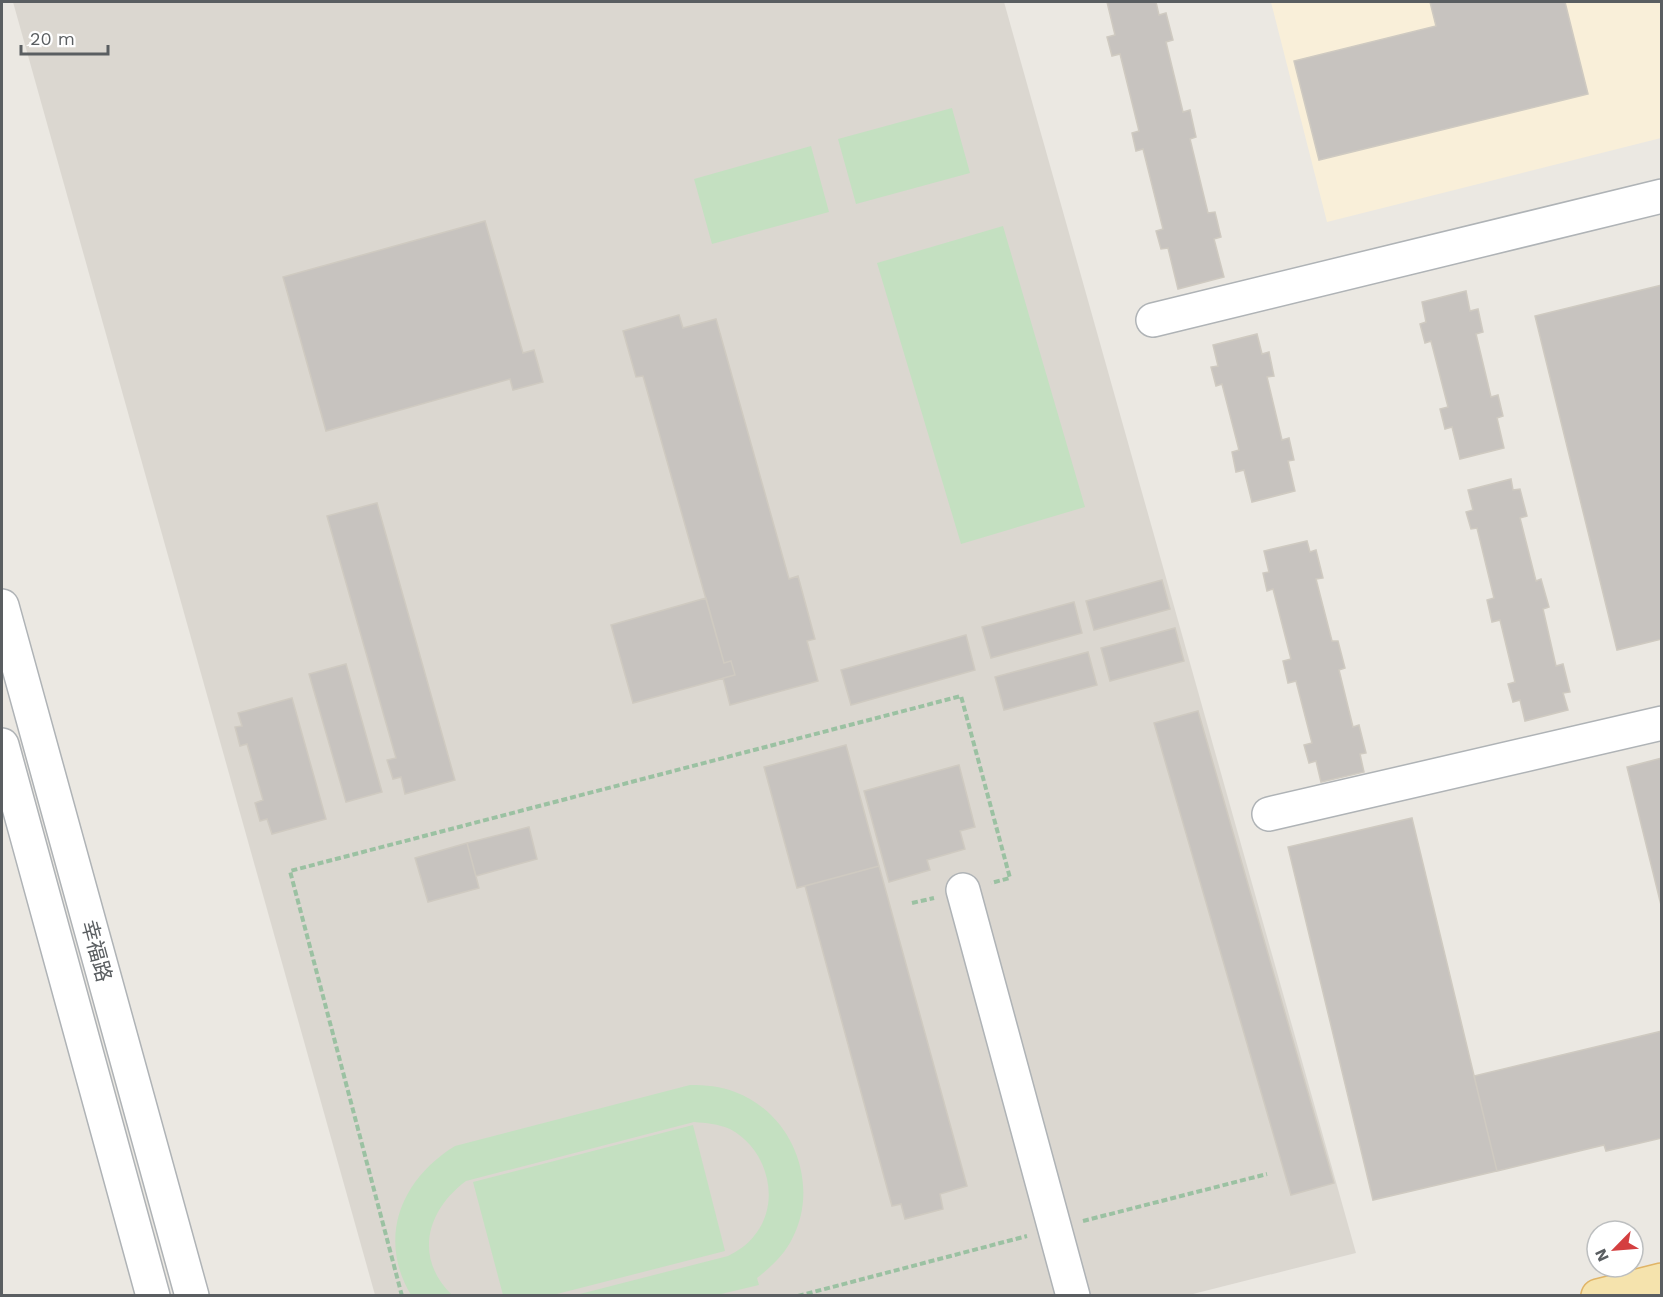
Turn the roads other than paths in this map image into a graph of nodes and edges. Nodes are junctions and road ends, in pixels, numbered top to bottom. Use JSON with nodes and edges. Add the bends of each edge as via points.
{"nodes":[{"id":1,"x":1662,"y":196,"type":"edge"},
{"id":2,"x":1153,"y":320,"type":"dead end"},
{"id":3,"x":2,"y":606,"type":"edge"},
{"id":4,"x":1662,"y":723,"type":"edge"},
{"id":5,"x":2,"y":745,"type":"edge"},
{"id":6,"x":1269,"y":814,"type":"dead end"},
{"id":7,"x":963,"y":890,"type":"road end"},
{"id":8,"x":1662,"y":1280,"type":"edge"},
{"id":9,"x":153,"y":1296,"type":"edge"},
{"id":10,"x":192,"y":1296,"type":"edge"},
{"id":11,"x":1073,"y":1296,"type":"edge"},
{"id":12,"x":1598,"y":1296,"type":"edge"}],
"edges":[{"from":1,"to":2,"type":"street"},
{"from":3,"to":10,"type":"street","name":"幸福路"},
{"from":4,"to":6,"type":"street"},
{"from":5,"to":9,"type":"street","name":"幸福路"},
{"from":7,"to":11,"type":"street"},
{"from":8,"to":12,"type":"main road"}]}
